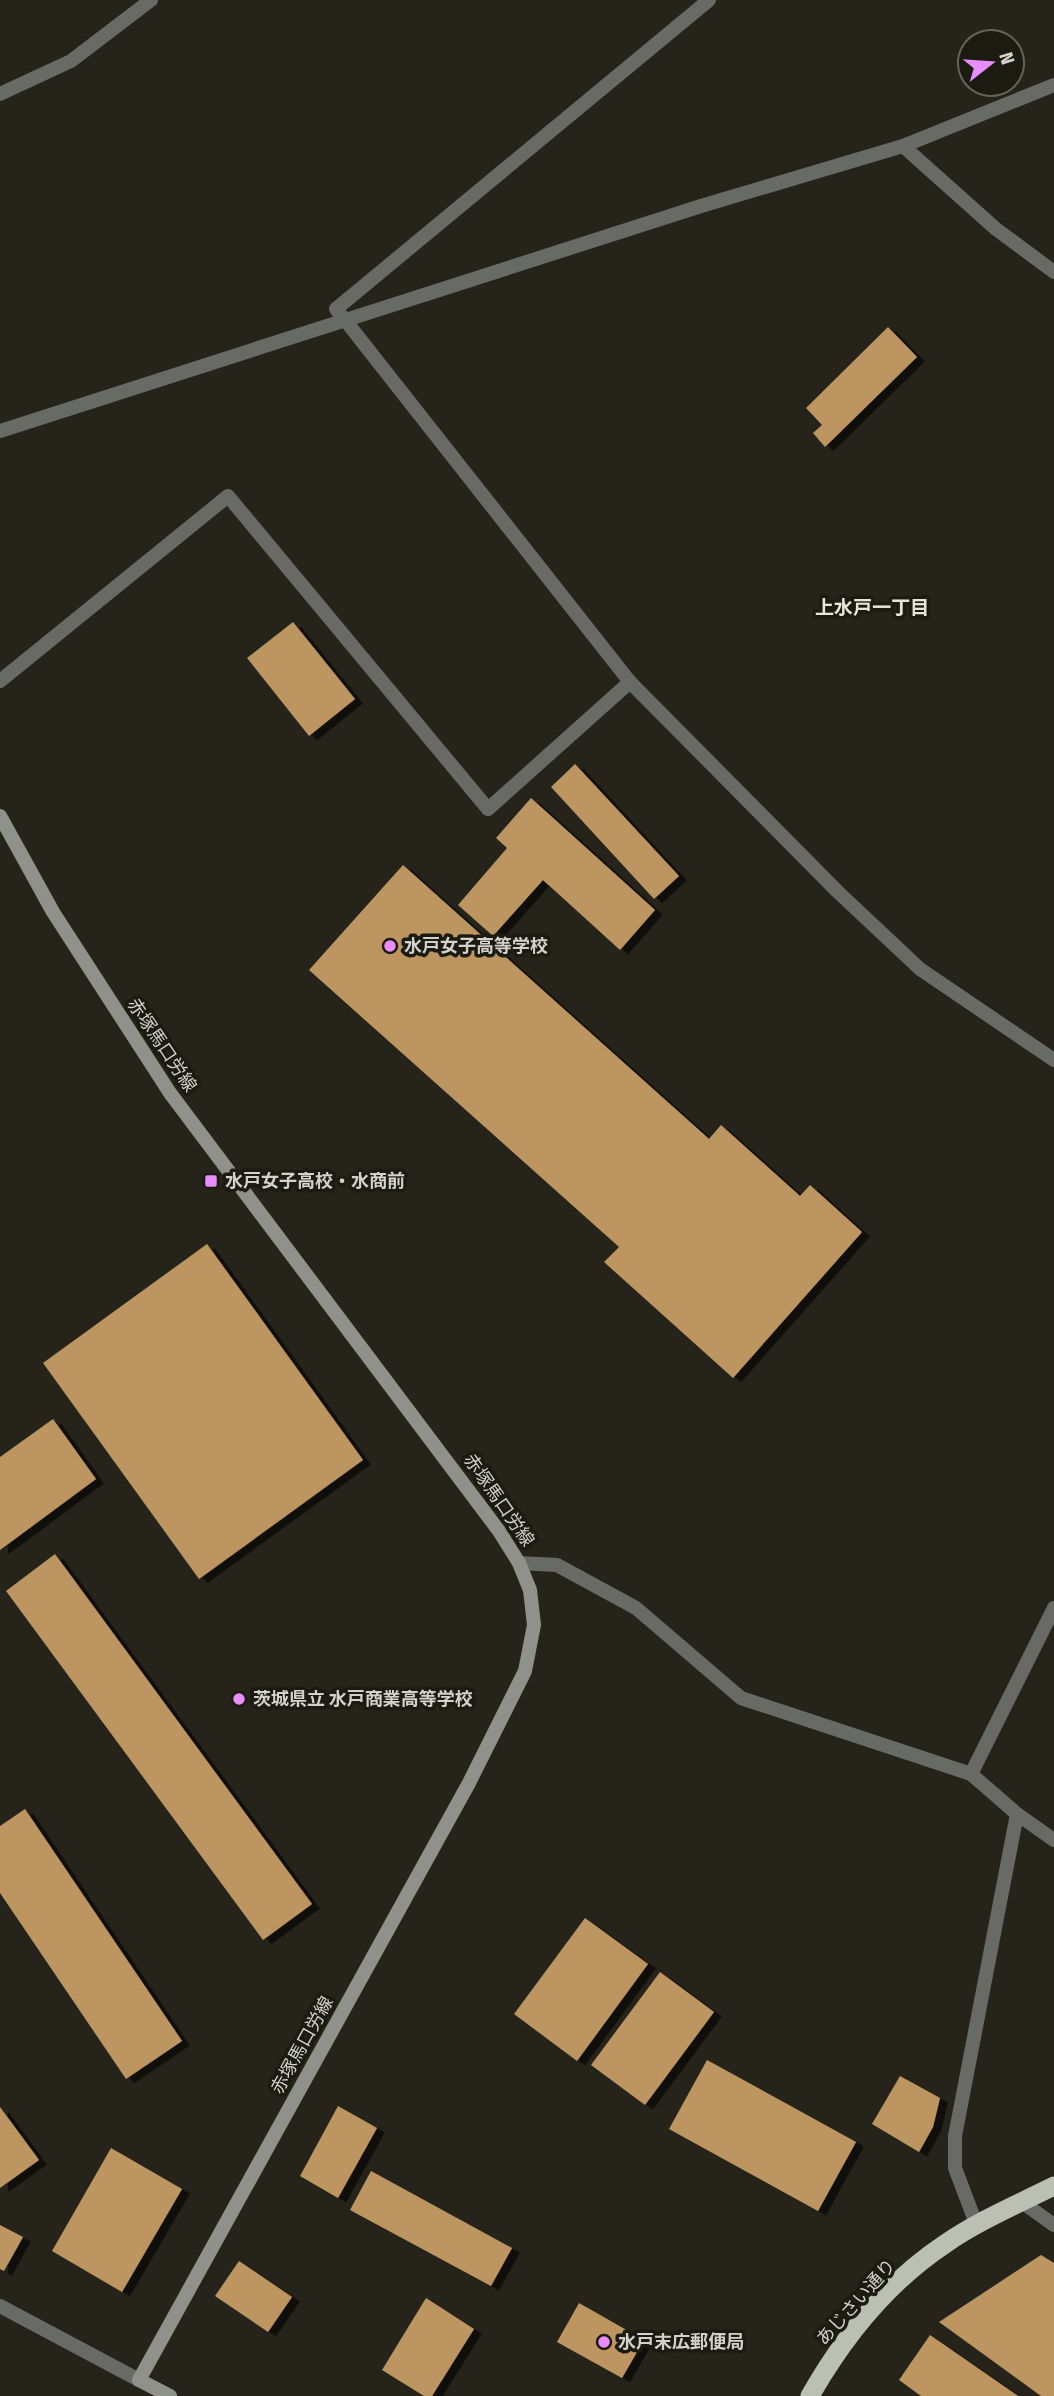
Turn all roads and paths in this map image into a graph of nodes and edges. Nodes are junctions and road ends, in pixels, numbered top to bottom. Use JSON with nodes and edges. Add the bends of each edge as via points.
{"nodes":[{"id":1,"x":151,"y":0,"type":"edge"},
{"id":2,"x":709,"y":0,"type":"edge"},
{"id":3,"x":1054,"y":85,"type":"edge"},
{"id":4,"x":0,"y":94,"type":"edge"},
{"id":5,"x":903,"y":146,"type":"junction"},
{"id":6,"x":1054,"y":272,"type":"edge"},
{"id":7,"x":345,"y":320,"type":"junction"},
{"id":8,"x":0,"y":431,"type":"edge"},
{"id":9,"x":0,"y":681,"type":"edge"},
{"id":10,"x":630,"y":682,"type":"junction"},
{"id":11,"x":0,"y":816,"type":"edge"},
{"id":12,"x":1054,"y":1060,"type":"edge"},
{"id":13,"x":519,"y":1563,"type":"junction"},
{"id":14,"x":1054,"y":1608,"type":"edge"},
{"id":15,"x":971,"y":1774,"type":"junction"},
{"id":16,"x":1017,"y":1814,"type":"junction"},
{"id":17,"x":1054,"y":1840,"type":"edge"},
{"id":18,"x":1054,"y":2186,"type":"edge"},
{"id":19,"x":1022,"y":2202,"type":"junction"},
{"id":20,"x":1054,"y":2225,"type":"edge"},
{"id":21,"x":977,"y":2226,"type":"junction"},
{"id":22,"x":0,"y":2306,"type":"edge"},
{"id":23,"x":139,"y":2380,"type":"junction"},
{"id":24,"x":170,"y":2396,"type":"edge"},
{"id":25,"x":810,"y":2396,"type":"edge"}],
"edges":[{"from":1,"to":4,"type":"street","via":[[71,61]]},
{"from":2,"to":7,"type":"street","via":[[336,309]]},
{"from":3,"to":5,"type":"street"},
{"from":5,"to":6,"type":"street","via":[[996,229]]},
{"from":5,"to":7,"type":"street"},
{"from":7,"to":8,"type":"street"},
{"from":7,"to":10,"type":"street"},
{"from":9,"to":10,"type":"street","via":[[228,496],[488,809]]},
{"from":10,"to":12,"type":"street","via":[[920,969]]},
{"from":11,"to":13,"type":"main road","name":"赤塚馬口労線","via":[[52,912],[170,1093]]},
{"from":13,"to":15,"type":"street","via":[[557,1565],[635,1608],[741,1698]]},
{"from":13,"to":23,"type":"main road","name":"赤塚馬口労線","via":[[530,1591],[534,1625],[525,1671],[462,1795]]},
{"from":14,"to":15,"type":"street"},
{"from":15,"to":16,"type":"street"},
{"from":16,"to":17,"type":"street"},
{"from":16,"to":21,"type":"street","via":[[955,2136],[955,2168]]},
{"from":18,"to":19,"type":"highway","name":"あじさい通り"},
{"from":19,"to":20,"type":"street"},
{"from":19,"to":21,"type":"highway","name":"あじさい通り"},
{"from":21,"to":25,"type":"highway","name":"あじさい通り","via":[[945,2243],[888,2293],[852,2332]]},
{"from":22,"to":23,"type":"street"},
{"from":23,"to":24,"type":"main road"}]}
